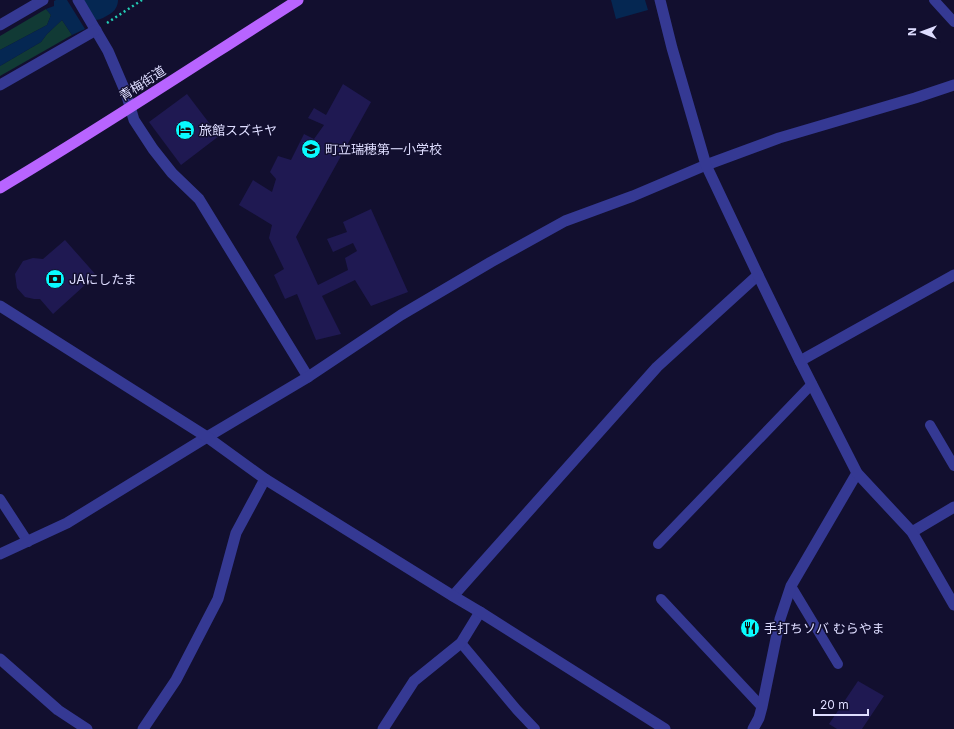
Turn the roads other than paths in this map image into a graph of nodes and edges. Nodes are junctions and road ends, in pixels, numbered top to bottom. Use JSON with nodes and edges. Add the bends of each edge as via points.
{"nodes":[{"id":1,"x":43,"y":0,"type":"edge"},
{"id":2,"x":78,"y":0,"type":"edge"},
{"id":3,"x":298,"y":0,"type":"edge"},
{"id":4,"x":660,"y":0,"type":"edge"},
{"id":5,"x":934,"y":0,"type":"edge"},
{"id":6,"x":954,"y":22,"type":"edge"},
{"id":7,"x":0,"y":25,"type":"edge"},
{"id":8,"x":94,"y":28,"type":"junction"},
{"id":9,"x":0,"y":85,"type":"edge"},
{"id":10,"x":954,"y":85,"type":"edge"},
{"id":11,"x":130,"y":108,"type":"junction"},
{"id":12,"x":706,"y":165,"type":"junction"},
{"id":13,"x":0,"y":188,"type":"edge"},
{"id":14,"x":758,"y":275,"type":"junction"},
{"id":15,"x":954,"y":276,"type":"edge"},
{"id":16,"x":0,"y":306,"type":"edge"},
{"id":17,"x":800,"y":361,"type":"junction"},
{"id":18,"x":308,"y":377,"type":"junction"},
{"id":19,"x":812,"y":384,"type":"junction"},
{"id":20,"x":930,"y":425,"type":"dead end"},
{"id":21,"x":207,"y":437,"type":"junction"},
{"id":22,"x":954,"y":466,"type":"edge"},
{"id":23,"x":857,"y":473,"type":"junction"},
{"id":24,"x":265,"y":479,"type":"junction"},
{"id":25,"x":0,"y":499,"type":"edge"},
{"id":26,"x":954,"y":507,"type":"edge"},
{"id":27,"x":912,"y":532,"type":"junction"},
{"id":28,"x":28,"y":542,"type":"junction"},
{"id":29,"x":658,"y":544,"type":"dead end"},
{"id":30,"x":0,"y":554,"type":"edge"},
{"id":31,"x":791,"y":586,"type":"junction"},
{"id":32,"x":453,"y":596,"type":"junction"},
{"id":33,"x":660,"y":599,"type":"dead end"},
{"id":34,"x":954,"y":605,"type":"edge"},
{"id":35,"x":480,"y":612,"type":"junction"},
{"id":36,"x":461,"y":643,"type":"junction"},
{"id":37,"x":0,"y":659,"type":"edge"},
{"id":38,"x":838,"y":664,"type":"dead end"},
{"id":39,"x":762,"y":707,"type":"junction"},
{"id":40,"x":87,"y":729,"type":"edge"},
{"id":41,"x":143,"y":729,"type":"edge"},
{"id":42,"x":383,"y":729,"type":"edge"},
{"id":43,"x":534,"y":729,"type":"edge"},
{"id":44,"x":665,"y":729,"type":"edge"},
{"id":45,"x":753,"y":729,"type":"edge"}],
"edges":[{"from":1,"to":7,"type":"street"},
{"from":2,"to":8,"type":"street"},
{"from":3,"to":11,"type":"main road","name":"青梅街道"},
{"from":4,"to":12,"type":"street"},
{"from":5,"to":6,"type":"lane"},
{"from":8,"to":9,"type":"street"},
{"from":8,"to":11,"type":"street","via":[[108,51]]},
{"from":10,"to":12,"type":"street","via":[[779,138]]},
{"from":11,"to":13,"type":"main road","name":"青梅街道"},
{"from":11,"to":18,"type":"street","via":[[134,120],[153,149],[198,199]]},
{"from":12,"to":14,"type":"street"},
{"from":12,"to":18,"type":"street","via":[[566,221],[401,315]]},
{"from":14,"to":17,"type":"street"},
{"from":14,"to":32,"type":"street","via":[[657,367]]},
{"from":15,"to":17,"type":"street"},
{"from":16,"to":21,"type":"street"},
{"from":17,"to":19,"type":"street"},
{"from":18,"to":21,"type":"street"},
{"from":19,"to":23,"type":"street"},
{"from":19,"to":29,"type":"lane"},
{"from":20,"to":22,"type":"lane"},
{"from":21,"to":24,"type":"street"},
{"from":21,"to":28,"type":"street","via":[[67,524]]},
{"from":23,"to":27,"type":"street"},
{"from":23,"to":31,"type":"street"},
{"from":24,"to":32,"type":"street"},
{"from":24,"to":41,"type":"street","via":[[236,533],[218,599],[176,680]]},
{"from":25,"to":28,"type":"lane"},
{"from":26,"to":27,"type":"street"},
{"from":27,"to":34,"type":"street"},
{"from":28,"to":30,"type":"street"},
{"from":31,"to":38,"type":"lane"},
{"from":31,"to":39,"type":"street","via":[[780,619]]},
{"from":32,"to":35,"type":"street"},
{"from":33,"to":39,"type":"lane"},
{"from":35,"to":36,"type":"street"},
{"from":35,"to":44,"type":"street"},
{"from":36,"to":42,"type":"street","via":[[414,681]]},
{"from":36,"to":43,"type":"lane"},
{"from":37,"to":40,"type":"street","via":[[58,710]]},
{"from":39,"to":45,"type":"street"}]}
